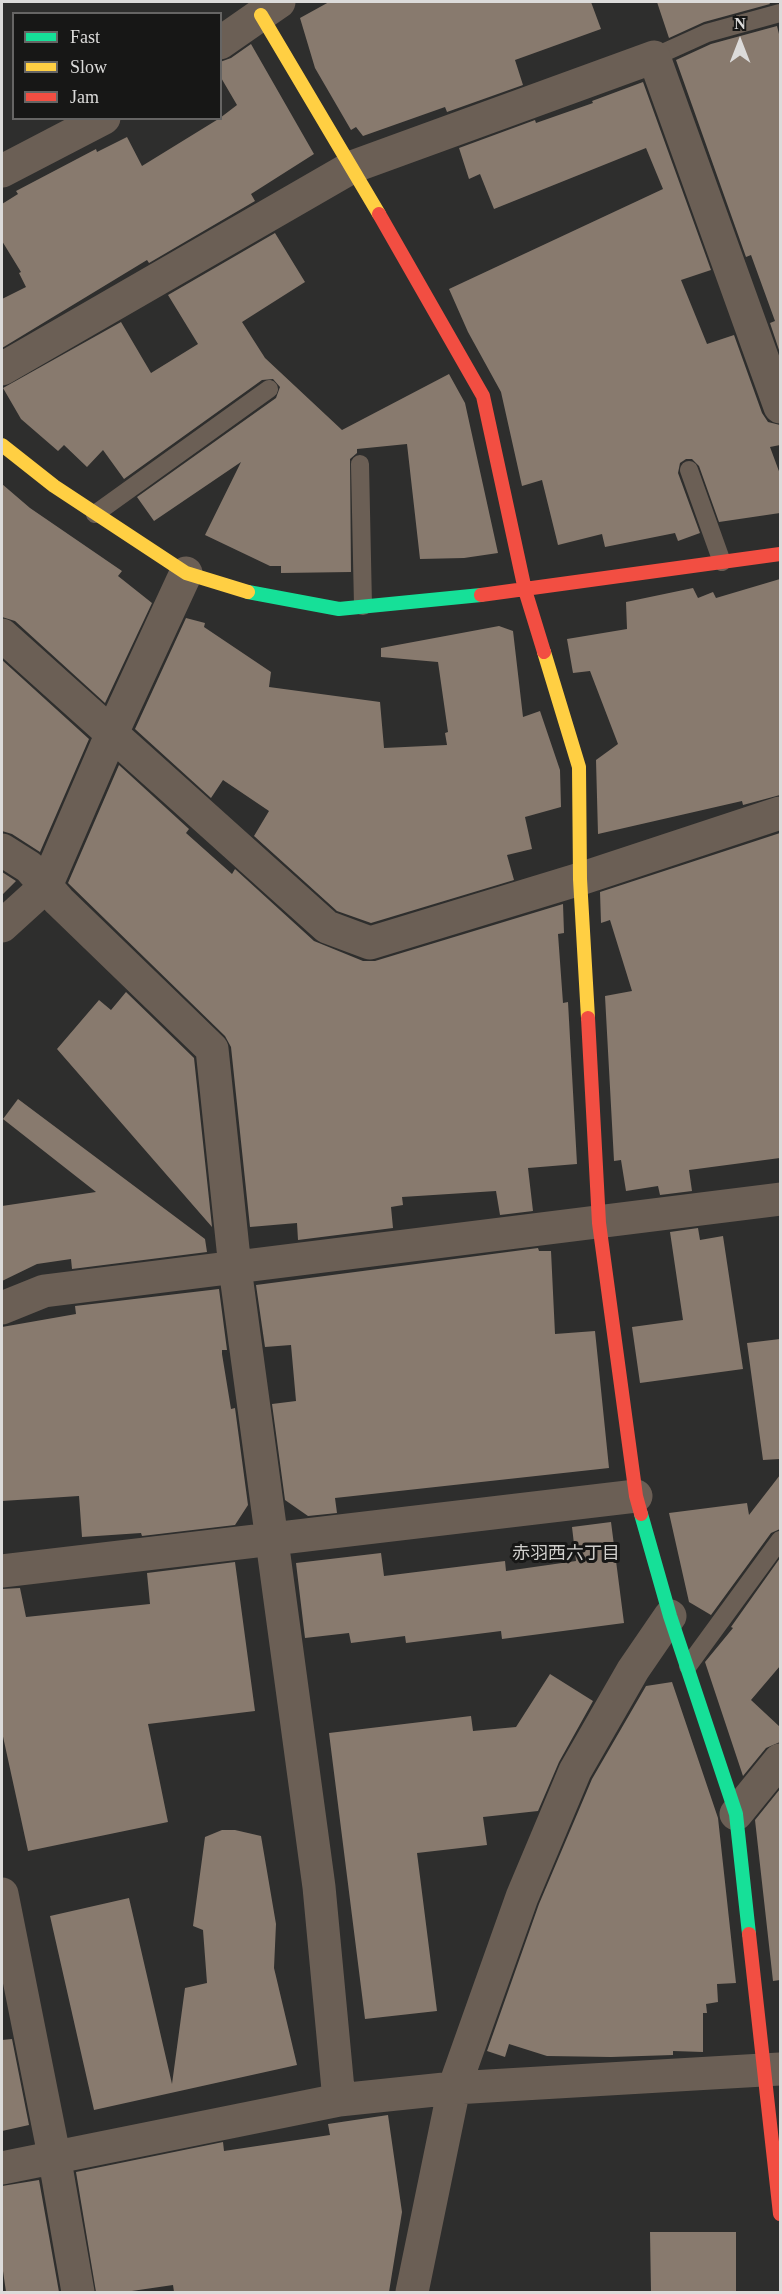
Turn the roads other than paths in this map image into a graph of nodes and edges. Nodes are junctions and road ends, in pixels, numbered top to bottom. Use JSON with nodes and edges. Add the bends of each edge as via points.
{"nodes":[{"id":1,"x":779,"y":2,"type":"edge"},
{"id":2,"x":270,"y":8,"type":"edge"},
{"id":3,"x":780,"y":8,"type":"edge"},
{"id":4,"x":780,"y":13,"type":"edge"},
{"id":5,"x":222,"y":42,"type":"edge"},
{"id":6,"x":654,"y":57,"type":"junction"},
{"id":7,"x":100,"y":120,"type":"edge"},
{"id":8,"x":352,"y":167,"type":"junction"},
{"id":9,"x":2,"y":171,"type":"edge"},
{"id":10,"x":2,"y":369,"type":"edge"},
{"id":11,"x":269,"y":389,"type":"dead end"},
{"id":12,"x":780,"y":408,"type":"edge"},
{"id":13,"x":2,"y":445,"type":"edge"},
{"id":14,"x":360,"y":464,"type":"dead end"},
{"id":15,"x":689,"y":470,"type":"dead end"},
{"id":16,"x":95,"y":514,"type":"junction"},
{"id":17,"x":780,"y":554,"type":"edge"},
{"id":18,"x":722,"y":562,"type":"junction"},
{"id":19,"x":186,"y":573,"type":"junction"},
{"id":20,"x":525,"y":590,"type":"junction"},
{"id":21,"x":363,"y":606,"type":"junction"},
{"id":22,"x":2,"y":635,"type":"edge"},
{"id":23,"x":112,"y":733,"type":"junction"},
{"id":24,"x":780,"y":813,"type":"edge"},
{"id":25,"x":2,"y":850,"type":"edge"},
{"id":26,"x":580,"y":879,"type":"junction"},
{"id":27,"x":46,"y":886,"type":"junction"},
{"id":28,"x":2,"y":926,"type":"edge"},
{"id":29,"x":780,"y":1199,"type":"edge"},
{"id":30,"x":600,"y":1223,"type":"junction"},
{"id":31,"x":235,"y":1268,"type":"junction"},
{"id":32,"x":2,"y":1308,"type":"edge"},
{"id":33,"x":636,"y":1496,"type":"junction"},
{"id":34,"x":272,"y":1539,"type":"junction"},
{"id":35,"x":780,"y":1540,"type":"edge"},
{"id":36,"x":2,"y":1571,"type":"edge"},
{"id":37,"x":670,"y":1616,"type":"junction"},
{"id":38,"x":688,"y":1666,"type":"junction"},
{"id":39,"x":780,"y":1760,"type":"edge"},
{"id":40,"x":736,"y":1814,"type":"junction"},
{"id":41,"x":2,"y":1894,"type":"edge"},
{"id":42,"x":10,"y":1981,"type":"edge"},
{"id":43,"x":773,"y":2070,"type":"edge"},
{"id":44,"x":454,"y":2088,"type":"junction"},
{"id":45,"x":339,"y":2100,"type":"junction"},
{"id":46,"x":54,"y":2156,"type":"junction"},
{"id":47,"x":2,"y":2168,"type":"edge"},
{"id":48,"x":780,"y":2214,"type":"edge"},
{"id":49,"x":78,"y":2292,"type":"edge"},
{"id":50,"x":412,"y":2292,"type":"edge"}],
"edges":[{"from":1,"to":3,"type":"lane"},
{"from":2,"to":5,"type":"street"},
{"from":2,"to":8,"type":"street"},
{"from":4,"to":6,"type":"lane","via":[[707,33]]},
{"from":6,"to":8,"type":"street"},
{"from":6,"to":12,"type":"street"},
{"from":7,"to":9,"type":"street"},
{"from":8,"to":10,"type":"street"},
{"from":8,"to":20,"type":"street","via":[[483,396]]},
{"from":11,"to":16,"type":"lane"},
{"from":13,"to":16,"type":"street"},
{"from":14,"to":21,"type":"lane"},
{"from":15,"to":18,"type":"lane"},
{"from":16,"to":19,"type":"street"},
{"from":17,"to":18,"type":"street"},
{"from":18,"to":20,"type":"street"},
{"from":19,"to":21,"type":"street","via":[[252,593],[339,609]]},
{"from":19,"to":23,"type":"street"},
{"from":20,"to":21,"type":"street"},
{"from":20,"to":26,"type":"street","via":[[579,767]]},
{"from":22,"to":23,"type":"street"},
{"from":23,"to":26,"type":"street","via":[[327,927],[370,944]]},
{"from":23,"to":27,"type":"street"},
{"from":24,"to":26,"type":"street"},
{"from":25,"to":27,"type":"street","via":[[29,867]]},
{"from":26,"to":30,"type":"street"},
{"from":27,"to":28,"type":"street"},
{"from":27,"to":31,"type":"street","via":[[212,1049]]},
{"from":29,"to":30,"type":"street"},
{"from":30,"to":31,"type":"street"},
{"from":30,"to":33,"type":"street"},
{"from":31,"to":32,"type":"street","via":[[44,1291]]},
{"from":31,"to":34,"type":"street"},
{"from":33,"to":34,"type":"street"},
{"from":33,"to":37,"type":"street"},
{"from":34,"to":36,"type":"street"},
{"from":34,"to":45,"type":"street","via":[[319,1887]]},
{"from":35,"to":38,"type":"lane"},
{"from":37,"to":38,"type":"street"},
{"from":37,"to":44,"type":"street","via":[[633,1670],[574,1771],[522,1897]]},
{"from":38,"to":40,"type":"street"},
{"from":39,"to":40,"type":"street"},
{"from":40,"to":43,"type":"street"},
{"from":41,"to":42,"type":"street"},
{"from":42,"to":46,"type":"street"},
{"from":43,"to":44,"type":"street"},
{"from":43,"to":48,"type":"street"},
{"from":44,"to":45,"type":"street"},
{"from":44,"to":50,"type":"street"},
{"from":45,"to":46,"type":"street"},
{"from":46,"to":47,"type":"street"},
{"from":46,"to":49,"type":"street"}]}
